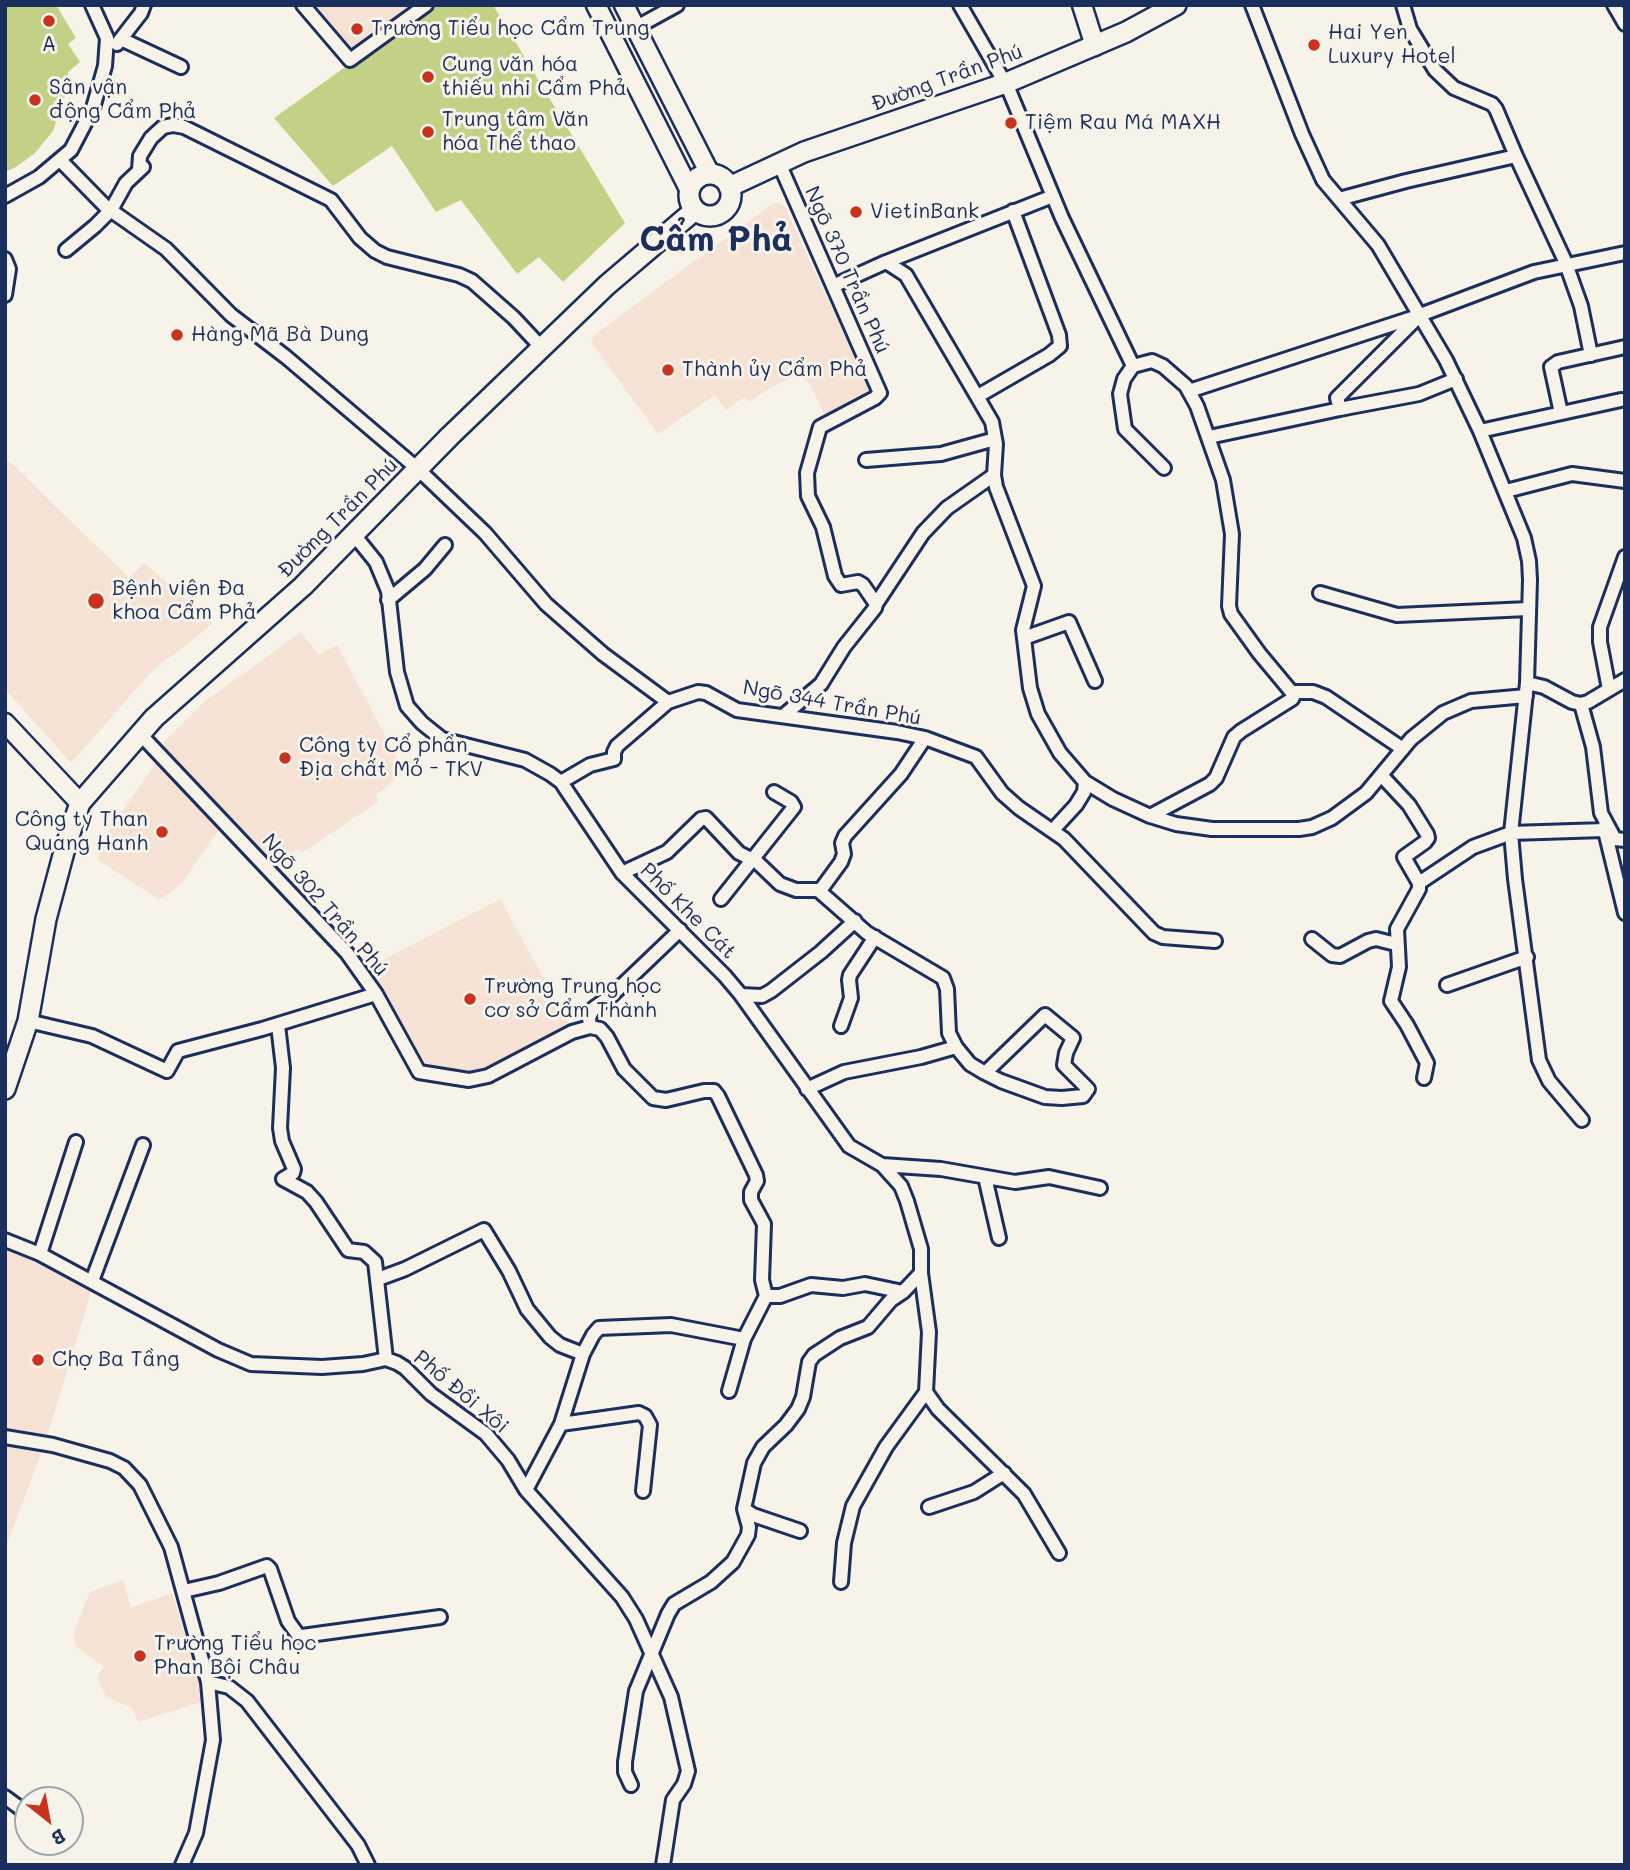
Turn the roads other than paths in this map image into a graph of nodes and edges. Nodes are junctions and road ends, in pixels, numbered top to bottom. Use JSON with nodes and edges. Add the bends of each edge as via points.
{"nodes":[{"id":1,"x":92,"y":5,"type":"edge"},
{"id":2,"x":144,"y":5,"type":"edge"},
{"id":3,"x":303,"y":5,"type":"edge"},
{"id":4,"x":426,"y":5,"type":"edge"},
{"id":5,"x":596,"y":5,"type":"edge"},
{"id":6,"x":624,"y":5,"type":"edge"},
{"id":7,"x":677,"y":5,"type":"edge"},
{"id":8,"x":960,"y":5,"type":"edge"},
{"id":9,"x":1082,"y":5,"type":"edge"},
{"id":10,"x":1176,"y":5,"type":"edge"},
{"id":11,"x":1252,"y":5,"type":"edge"},
{"id":12,"x":1403,"y":5,"type":"edge"},
{"id":13,"x":1614,"y":5,"type":"edge"},
{"id":14,"x":1625,"y":24,"type":"edge"},
{"id":15,"x":635,"y":28,"type":"junction"},
{"id":16,"x":121,"y":39,"type":"junction"},
{"id":17,"x":614,"y":41,"type":"junction"},
{"id":18,"x":1095,"y":46,"type":"junction"},
{"id":19,"x":105,"y":57,"type":"junction"},
{"id":20,"x":181,"y":66,"type":"dead end"},
{"id":21,"x":1005,"y":83,"type":"junction"},
{"id":22,"x":1516,"y":156,"type":"junction"},
{"id":23,"x":60,"y":160,"type":"junction"},
{"id":24,"x":779,"y":163,"type":"junction"},
{"id":25,"x":710,"y":174,"type":"junction"},
{"id":26,"x":729,"y":187,"type":"junction"},
{"id":27,"x":689,"y":189,"type":"junction"},
{"id":28,"x":5,"y":196,"type":"edge"},
{"id":29,"x":1053,"y":196,"type":"junction"},
{"id":30,"x":1339,"y":198,"type":"junction"},
{"id":31,"x":111,"y":210,"type":"junction"},
{"id":32,"x":695,"y":210,"type":"junction"},
{"id":33,"x":1013,"y":211,"type":"junction"},
{"id":34,"x":66,"y":250,"type":"dead end"},
{"id":35,"x":1625,"y":253,"type":"edge"},
{"id":36,"x":5,"y":259,"type":"edge"},
{"id":37,"x":887,"y":262,"type":"junction"},
{"id":38,"x":1566,"y":264,"type":"junction"},
{"id":39,"x":832,"y":286,"type":"junction"},
{"id":40,"x":5,"y":295,"type":"edge"},
{"id":41,"x":1420,"y":315,"type":"junction"},
{"id":42,"x":1625,"y":347,"type":"edge"},
{"id":43,"x":542,"y":348,"type":"junction"},
{"id":44,"x":1591,"y":355,"type":"junction"},
{"id":45,"x":1133,"y":366,"type":"junction"},
{"id":46,"x":1456,"y":379,"type":"junction"},
{"id":47,"x":1189,"y":391,"type":"junction"},
{"id":48,"x":978,"y":396,"type":"junction"},
{"id":49,"x":1621,"y":400,"type":"dead end"},
{"id":50,"x":1340,"y":409,"type":"junction"},
{"id":51,"x":1561,"y":413,"type":"junction"},
{"id":52,"x":1480,"y":431,"type":"junction"},
{"id":53,"x":1209,"y":438,"type":"junction"},
{"id":54,"x":995,"y":439,"type":"junction"},
{"id":55,"x":866,"y":460,"type":"dead end"},
{"id":56,"x":1164,"y":468,"type":"dead end"},
{"id":57,"x":419,"y":470,"type":"junction"},
{"id":58,"x":994,"y":475,"type":"junction"},
{"id":59,"x":1625,"y":481,"type":"edge"},
{"id":60,"x":1506,"y":491,"type":"junction"},
{"id":61,"x":355,"y":536,"type":"junction"},
{"id":62,"x":445,"y":545,"type":"dead end"},
{"id":63,"x":1625,"y":557,"type":"edge"},
{"id":64,"x":1320,"y":593,"type":"dead end"},
{"id":65,"x":387,"y":600,"type":"junction"},
{"id":66,"x":876,"y":604,"type":"junction"},
{"id":67,"x":1528,"y":609,"type":"junction"},
{"id":68,"x":1024,"y":638,"type":"junction"},
{"id":69,"x":1625,"y":680,"type":"edge"},
{"id":70,"x":1095,"y":681,"type":"dead end"},
{"id":71,"x":1609,"y":688,"type":"junction"},
{"id":72,"x":1526,"y":690,"type":"junction"},
{"id":73,"x":1292,"y":692,"type":"junction"},
{"id":74,"x":668,"y":702,"type":"junction"},
{"id":75,"x":1581,"y":704,"type":"junction"},
{"id":76,"x":783,"y":716,"type":"junction"},
{"id":77,"x":5,"y":723,"type":"edge"},
{"id":78,"x":141,"y":735,"type":"junction"},
{"id":79,"x":925,"y":738,"type":"junction"},
{"id":80,"x":1403,"y":749,"type":"junction"},
{"id":81,"x":1382,"y":776,"type":"junction"},
{"id":82,"x":561,"y":782,"type":"junction"},
{"id":83,"x":1086,"y":782,"type":"junction"},
{"id":84,"x":774,"y":792,"type":"dead end"},
{"id":85,"x":80,"y":803,"type":"junction"},
{"id":86,"x":1601,"y":813,"type":"junction"},
{"id":87,"x":1150,"y":816,"type":"junction"},
{"id":88,"x":1053,"y":830,"type":"junction"},
{"id":89,"x":1604,"y":830,"type":"junction"},
{"id":90,"x":1511,"y":833,"type":"junction"},
{"id":91,"x":1625,"y":840,"type":"edge"},
{"id":92,"x":752,"y":860,"type":"junction"},
{"id":93,"x":622,"y":873,"type":"junction"},
{"id":94,"x":1419,"y":883,"type":"junction"},
{"id":95,"x":818,"y":890,"type":"junction"},
{"id":96,"x":721,"y":899,"type":"dead end"},
{"id":97,"x":1625,"y":913,"type":"edge"},
{"id":98,"x":855,"y":920,"type":"junction"},
{"id":99,"x":680,"y":930,"type":"junction"},
{"id":100,"x":876,"y":937,"type":"junction"},
{"id":101,"x":1312,"y":939,"type":"dead end"},
{"id":102,"x":1215,"y":941,"type":"dead end"},
{"id":103,"x":1396,"y":944,"type":"junction"},
{"id":104,"x":1527,"y":957,"type":"junction"},
{"id":105,"x":1447,"y":985,"type":"dead end"},
{"id":106,"x":376,"y":993,"type":"junction"},
{"id":107,"x":741,"y":995,"type":"junction"},
{"id":108,"x":28,"y":1021,"type":"junction"},
{"id":109,"x":278,"y":1025,"type":"junction"},
{"id":110,"x":841,"y":1026,"type":"dead end"},
{"id":111,"x":590,"y":1027,"type":"junction"},
{"id":112,"x":956,"y":1047,"type":"junction"},
{"id":113,"x":985,"y":1073,"type":"junction"},
{"id":114,"x":1424,"y":1078,"type":"dead end"},
{"id":115,"x":5,"y":1089,"type":"edge"},
{"id":116,"x":807,"y":1089,"type":"junction"},
{"id":117,"x":1582,"y":1120,"type":"dead end"},
{"id":118,"x":76,"y":1142,"type":"dead end"},
{"id":119,"x":144,"y":1145,"type":"dead end"},
{"id":120,"x":882,"y":1165,"type":"junction"},
{"id":121,"x":914,"y":1166,"type":"junction"},
{"id":122,"x":985,"y":1177,"type":"junction"},
{"id":123,"x":901,"y":1186,"type":"junction"},
{"id":124,"x":1100,"y":1188,"type":"dead end"},
{"id":125,"x":999,"y":1238,"type":"dead end"},
{"id":126,"x":5,"y":1240,"type":"edge"},
{"id":127,"x":40,"y":1254,"type":"junction"},
{"id":128,"x":921,"y":1273,"type":"junction"},
{"id":129,"x":378,"y":1279,"type":"junction"},
{"id":130,"x":92,"y":1281,"type":"junction"},
{"id":131,"x":903,"y":1292,"type":"junction"},
{"id":132,"x":766,"y":1296,"type":"junction"},
{"id":133,"x":744,"y":1339,"type":"junction"},
{"id":134,"x":583,"y":1354,"type":"junction"},
{"id":135,"x":386,"y":1359,"type":"junction"},
{"id":136,"x":729,"y":1391,"type":"dead end"},
{"id":137,"x":926,"y":1392,"type":"junction"},
{"id":138,"x":561,"y":1424,"type":"junction"},
{"id":139,"x":5,"y":1437,"type":"edge"},
{"id":140,"x":1004,"y":1473,"type":"junction"},
{"id":141,"x":526,"y":1490,"type":"junction"},
{"id":142,"x":643,"y":1491,"type":"dead end"},
{"id":143,"x":929,"y":1507,"type":"dead end"},
{"id":144,"x":744,"y":1509,"type":"junction"},
{"id":145,"x":800,"y":1531,"type":"dead end"},
{"id":146,"x":1059,"y":1553,"type":"dead end"},
{"id":147,"x":841,"y":1582,"type":"dead end"},
{"id":148,"x":184,"y":1591,"type":"junction"},
{"id":149,"x":440,"y":1617,"type":"dead end"},
{"id":150,"x":650,"y":1654,"type":"junction"},
{"id":151,"x":208,"y":1682,"type":"junction"},
{"id":152,"x":631,"y":1785,"type":"dead end"},
{"id":153,"x":182,"y":1865,"type":"edge"},
{"id":154,"x":368,"y":1865,"type":"edge"},
{"id":155,"x":663,"y":1865,"type":"edge"}],
"edges":[{"from":1,"to":19,"type":"street","via":[[107,38]]},
{"from":2,"to":16,"type":"street"},
{"from":3,"to":4,"type":"street","via":[[350,60]]},
{"from":5,"to":17,"type":"street"},
{"from":6,"to":15,"type":"street"},
{"from":7,"to":15,"type":"street"},
{"from":8,"to":21,"type":"street"},
{"from":9,"to":18,"type":"street"},
{"from":10,"to":18,"type":"main road","name":"Đường Trần Phú"},
{"from":11,"to":30,"type":"street","via":[[1302,134],[1324,180]]},
{"from":12,"to":22,"type":"street","via":[[1410,29],[1435,70],[1454,88],[1492,104]]},
{"from":13,"to":14,"type":"street"},
{"from":15,"to":17,"type":"street"},
{"from":15,"to":25,"type":"street"},
{"from":16,"to":19,"type":"street"},
{"from":16,"to":20,"type":"street"},
{"from":17,"to":27,"type":"street"},
{"from":18,"to":21,"type":"main road","name":"Đường Trần Phú"},
{"from":19,"to":23,"type":"street","via":[[93,108],[71,150]]},
{"from":21,"to":24,"type":"main road","name":"Đường Trần Phú"},
{"from":21,"to":29,"type":"street"},
{"from":22,"to":30,"type":"street"},
{"from":22,"to":38,"type":"street"},
{"from":23,"to":28,"type":"street"},
{"from":23,"to":31,"type":"street"},
{"from":24,"to":26,"type":"main road","name":"Đường Trần Phú"},
{"from":24,"to":39,"type":"street","name":"Ngõ 370 Trần Phú"},
{"from":25,"to":26,"type":"main road","via":[[723,178]]},
{"from":25,"to":27,"type":"main road","via":[[696,178]]},
{"from":26,"to":32,"type":"main road","via":[[729,204],[719,214],[701,215]]},
{"from":27,"to":32,"type":"main road"},
{"from":29,"to":33,"type":"street"},
{"from":29,"to":45,"type":"street"},
{"from":30,"to":41,"type":"street","via":[[1378,244]]},
{"from":31,"to":34,"type":"street"},
{"from":31,"to":43,"type":"street","via":[[126,183],[143,167],[139,156],[151,138],[163,127],[184,127],[331,200],[375,251],[472,282]]},
{"from":31,"to":57,"type":"street","via":[[166,250],[231,315]]},
{"from":32,"to":43,"type":"main road","name":"Đường Trần Phú","via":[[613,279]]},
{"from":33,"to":37,"type":"street"},
{"from":33,"to":48,"type":"street","via":[[1060,346]]},
{"from":35,"to":38,"type":"street"},
{"from":36,"to":40,"type":"street","via":[[9,269]]},
{"from":37,"to":39,"type":"street"},
{"from":37,"to":48,"type":"street","via":[[906,275]]},
{"from":38,"to":41,"type":"street"},
{"from":38,"to":44,"type":"street"},
{"from":39,"to":66,"type":"street","name":"Ngõ 370 Trần Phú","via":[[880,392],[820,427],[807,473],[808,496],[824,527],[838,582],[858,582]]},
{"from":41,"to":46,"type":"street"},
{"from":41,"to":47,"type":"street"},
{"from":41,"to":50,"type":"street","via":[[1337,398]]},
{"from":42,"to":44,"type":"street"},
{"from":43,"to":57,"type":"main road","name":"Đường Trần Phú"},
{"from":44,"to":51,"type":"street","via":[[1551,366]]},
{"from":45,"to":47,"type":"street","via":[[1152,361],[1164,366]]},
{"from":45,"to":56,"type":"street","via":[[1121,394],[1125,429]]},
{"from":46,"to":50,"type":"street","via":[[1419,394]]},
{"from":46,"to":52,"type":"street"},
{"from":47,"to":53,"type":"street"},
{"from":48,"to":54,"type":"street"},
{"from":49,"to":51,"type":"street"},
{"from":50,"to":53,"type":"street"},
{"from":51,"to":52,"type":"street"},
{"from":52,"to":60,"type":"street"},
{"from":53,"to":73,"type":"street","via":[[1223,480],[1232,534],[1231,614]]},
{"from":54,"to":55,"type":"street","via":[[942,454]]},
{"from":54,"to":58,"type":"street"},
{"from":57,"to":61,"type":"main road","name":"Đường Trần Phú"},
{"from":57,"to":74,"type":"street","via":[[485,533],[545,604]]},
{"from":58,"to":66,"type":"street","via":[[947,508],[923,533]]},
{"from":58,"to":68,"type":"street","via":[[1033,578]]},
{"from":59,"to":60,"type":"street","via":[[1572,474]]},
{"from":60,"to":67,"type":"street","via":[[1529,561]]},
{"from":61,"to":65,"type":"street","name":"Phố Khe Cát","via":[[376,562],[388,590]]},
{"from":61,"to":78,"type":"main road","name":"Đường Trần Phú","via":[[154,718]]},
{"from":62,"to":65,"type":"street","via":[[425,569]]},
{"from":63,"to":71,"type":"street","via":[[1600,627]]},
{"from":64,"to":67,"type":"street","via":[[1396,615]]},
{"from":65,"to":82,"type":"street","name":"Phố Khe Cát","via":[[403,696],[422,723],[442,738],[524,760]]},
{"from":66,"to":76,"type":"street","via":[[821,684]]},
{"from":67,"to":72,"type":"street"},
{"from":68,"to":70,"type":"street","via":[[1069,622]]},
{"from":68,"to":83,"type":"street","via":[[1038,713],[1060,753]]},
{"from":69,"to":71,"type":"street"},
{"from":71,"to":75,"type":"street"},
{"from":72,"to":75,"type":"street","via":[[1544,687]]},
{"from":72,"to":80,"type":"street","via":[[1471,701],[1443,713]]},
{"from":72,"to":90,"type":"street"},
{"from":73,"to":80,"type":"street","via":[[1326,696]]},
{"from":73,"to":87,"type":"street","via":[[1292,699],[1234,737],[1210,784]]},
{"from":74,"to":76,"type":"street","name":"Ngõ 344 Trần Phú","via":[[706,692],[737,710]]},
{"from":74,"to":82,"type":"street","via":[[617,746],[614,759],[590,765]]},
{"from":75,"to":86,"type":"street","via":[[1593,747]]},
{"from":76,"to":79,"type":"street","name":"Ngõ 344 Trần Phú"},
{"from":77,"to":85,"type":"street"},
{"from":78,"to":85,"type":"main road","name":"Đường Trần Phú"},
{"from":78,"to":106,"type":"street","name":"Ngõ 302 Trần Phú","via":[[347,953]]},
{"from":79,"to":88,"type":"street","name":"Ngõ 344 Trần Phú","via":[[976,757],[1002,793]]},
{"from":79,"to":95,"type":"street","via":[[901,774],[845,836],[841,862]]},
{"from":80,"to":81,"type":"street"},
{"from":81,"to":87,"type":"street","via":[[1332,818],[1312,827],[1212,829]]},
{"from":81,"to":94,"type":"street","via":[[1409,805],[1427,834],[1425,842],[1404,857]]},
{"from":82,"to":93,"type":"street","name":"Phố Khe Cát"},
{"from":83,"to":87,"type":"street"},
{"from":83,"to":88,"type":"street","via":[[1076,805]]},
{"from":84,"to":92,"type":"street","via":[[794,807]]},
{"from":85,"to":108,"type":"main road","name":"Đường Trần Phú","via":[[46,919]]},
{"from":86,"to":89,"type":"street"},
{"from":86,"to":91,"type":"street","via":[[1615,838]]},
{"from":88,"to":102,"type":"street","name":"Ngõ 344 Trần Phú","via":[[1154,933]]},
{"from":89,"to":90,"type":"street"},
{"from":89,"to":97,"type":"street"},
{"from":90,"to":94,"type":"street","via":[[1472,847]]},
{"from":90,"to":104,"type":"street"},
{"from":92,"to":93,"type":"street","via":[[738,853],[706,818],[667,852]]},
{"from":92,"to":95,"type":"street","via":[[780,884]]},
{"from":92,"to":96,"type":"street"},
{"from":93,"to":99,"type":"street","name":"Phố Khe Cát"},
{"from":94,"to":103,"type":"street","via":[[1397,929]]},
{"from":95,"to":98,"type":"street"},
{"from":98,"to":100,"type":"street"},
{"from":98,"to":107,"type":"street","via":[[771,991],[762,996]]},
{"from":99,"to":107,"type":"street","name":"Phố Khe Cát"},
{"from":99,"to":111,"type":"street","via":[[594,1008]]},
{"from":100,"to":110,"type":"street","via":[[850,975],[851,998]]},
{"from":100,"to":112,"type":"street","via":[[945,981],[950,1033]]},
{"from":101,"to":103,"type":"street","via":[[1340,956],[1368,940]]},
{"from":103,"to":114,"type":"street","via":[[1399,967],[1391,1000],[1427,1063]]},
{"from":104,"to":105,"type":"street"},
{"from":104,"to":117,"type":"street","via":[[1539,1060],[1549,1081]]},
{"from":106,"to":109,"type":"street"},
{"from":106,"to":111,"type":"street","name":"Ngõ 302 Trần Phú","via":[[419,1072],[438,1076],[469,1080],[488,1076]]},
{"from":107,"to":116,"type":"street","name":"Phố Khe Cát"},
{"from":108,"to":109,"type":"street","via":[[92,1036],[167,1071],[178,1051]]},
{"from":108,"to":115,"type":"main road","name":"Đường Trần Phú"},
{"from":109,"to":129,"type":"street","via":[[283,1068],[280,1128],[294,1169],[283,1179],[307,1192],[348,1250],[370,1255]]},
{"from":111,"to":132,"type":"street","via":[[600,1029],[624,1069],[653,1098],[666,1100],[704,1091],[718,1096],[756,1175],[751,1200],[764,1224],[762,1279]]},
{"from":112,"to":113,"type":"street","via":[[966,1061]]},
{"from":112,"to":116,"type":"street","via":[[844,1072]]},
{"from":113,"to":113,"type":"street","via":[[1045,1097],[1083,1096],[1088,1089],[1064,1065],[1073,1038],[1045,1015]]},
{"from":116,"to":120,"type":"street","name":"Phố Khe Cát","via":[[849,1146]]},
{"from":118,"to":127,"type":"street"},
{"from":119,"to":130,"type":"street"},
{"from":120,"to":121,"type":"street","name":"Phố Khe Cát"},
{"from":120,"to":123,"type":"street"},
{"from":121,"to":122,"type":"street","name":"Phố Khe Cát"},
{"from":121,"to":123,"type":"street"},
{"from":122,"to":124,"type":"street","name":"Phố Khe Cát","via":[[1015,1182],[1049,1177]]},
{"from":122,"to":125,"type":"street"},
{"from":123,"to":128,"type":"street","via":[[921,1249]]},
{"from":126,"to":127,"type":"street","name":"Phố Đồi Xôi"},
{"from":127,"to":130,"type":"street","name":"Phố Đồi Xôi"},
{"from":128,"to":131,"type":"street"},
{"from":128,"to":137,"type":"street","via":[[929,1332]]},
{"from":129,"to":134,"type":"street","via":[[484,1230],[527,1308],[550,1337]]},
{"from":129,"to":135,"type":"street"},
{"from":130,"to":135,"type":"street","name":"Phố Đồi Xôi","via":[[251,1364],[322,1367]]},
{"from":131,"to":132,"type":"street","via":[[865,1284],[843,1288],[811,1285]]},
{"from":131,"to":144,"type":"street","via":[[868,1326],[814,1355],[798,1409],[754,1463]]},
{"from":132,"to":133,"type":"street"},
{"from":133,"to":134,"type":"street","via":[[671,1325],[606,1326],[593,1335]]},
{"from":133,"to":136,"type":"street"},
{"from":134,"to":138,"type":"street"},
{"from":135,"to":141,"type":"street","name":"Phố Đồi Xôi","via":[[405,1367],[430,1394],[486,1434]]},
{"from":137,"to":140,"type":"street"},
{"from":137,"to":147,"type":"street","via":[[886,1447],[853,1506]]},
{"from":138,"to":141,"type":"street"},
{"from":138,"to":142,"type":"street","via":[[639,1413],[645,1416],[650,1425]]},
{"from":139,"to":148,"type":"street","via":[[124,1468],[149,1500],[171,1547]]},
{"from":140,"to":143,"type":"street","via":[[974,1492]]},
{"from":140,"to":146,"type":"street","via":[[1024,1494]]},
{"from":141,"to":150,"type":"street","name":"Phố Đồi Xôi","via":[[622,1597]]},
{"from":144,"to":145,"type":"street"},
{"from":144,"to":150,"type":"street","via":[[748,1535],[733,1562],[674,1604]]},
{"from":148,"to":149,"type":"street","via":[[267,1566],[298,1635]]},
{"from":148,"to":151,"type":"street"},
{"from":150,"to":152,"type":"street","via":[[638,1685],[625,1762]]},
{"from":150,"to":155,"type":"street","name":"Phố Đồi Xôi","via":[[671,1697],[688,1771],[673,1800]]},
{"from":151,"to":153,"type":"street","via":[[212,1755],[196,1832]]},
{"from":151,"to":154,"type":"street","via":[[229,1686],[247,1701]]}]}
